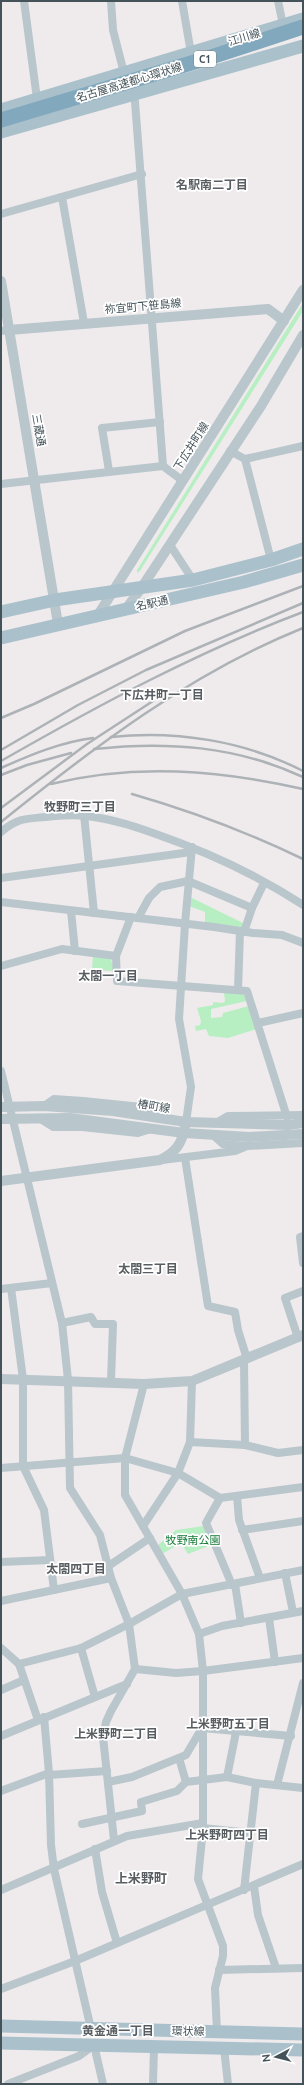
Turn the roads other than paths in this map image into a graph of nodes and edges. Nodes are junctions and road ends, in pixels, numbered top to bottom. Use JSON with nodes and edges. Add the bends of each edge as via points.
{"nodes":[{"id":1,"x":24,"y":1,"type":"edge"},
{"id":2,"x":111,"y":1,"type":"edge"},
{"id":3,"x":182,"y":1,"type":"edge"},
{"id":4,"x":278,"y":1,"type":"edge"},
{"id":5,"x":303,"y":19,"type":"edge"},
{"id":6,"x":283,"y":25,"type":"junction"},
{"id":7,"x":303,"y":27,"type":"edge"},
{"id":8,"x":303,"y":36,"type":"edge"},
{"id":9,"x":303,"y":46,"type":"edge"},
{"id":10,"x":191,"y":53,"type":"junction"},
{"id":11,"x":128,"y":72,"type":"junction"},
{"id":12,"x":106,"y":89,"type":"junction"},
{"id":13,"x":135,"y":94,"type":"junction"},
{"id":14,"x":37,"y":99,"type":"junction"},
{"id":15,"x":1,"y":110,"type":"edge"},
{"id":16,"x":1,"y":120,"type":"edge"},
{"id":17,"x":1,"y":132,"type":"edge"},
{"id":18,"x":142,"y":174,"type":"junction"},
{"id":19,"x":62,"y":198,"type":"junction"},
{"id":20,"x":1,"y":214,"type":"edge"},
{"id":21,"x":1,"y":281,"type":"edge"},
{"id":22,"x":303,"y":290,"type":"edge"},
{"id":23,"x":152,"y":317,"type":"junction"},
{"id":24,"x":284,"y":321,"type":"junction"},
{"id":25,"x":84,"y":323,"type":"junction"},
{"id":26,"x":5,"y":330,"type":"edge"},
{"id":27,"x":303,"y":335,"type":"edge"},
{"id":28,"x":160,"y":422,"type":"junction"},
{"id":29,"x":303,"y":446,"type":"edge"},
{"id":30,"x":230,"y":451,"type":"junction"},
{"id":31,"x":245,"y":459,"type":"junction"},
{"id":32,"x":162,"y":466,"type":"junction"},
{"id":33,"x":109,"y":471,"type":"junction"},
{"id":34,"x":36,"y":480,"type":"junction"},
{"id":35,"x":183,"y":481,"type":"junction"},
{"id":36,"x":1,"y":484,"type":"edge"},
{"id":37,"x":170,"y":545,"type":"junction"},
{"id":38,"x":303,"y":549,"type":"edge"},
{"id":39,"x":271,"y":560,"type":"junction"},
{"id":40,"x":303,"y":567,"type":"edge"},
{"id":41,"x":193,"y":580,"type":"junction"},
{"id":42,"x":142,"y":587,"type":"junction"},
{"id":43,"x":111,"y":592,"type":"junction"},
{"id":44,"x":55,"y":600,"type":"junction"},
{"id":45,"x":126,"y":609,"type":"junction"},
{"id":46,"x":1,"y":612,"type":"edge"},
{"id":47,"x":98,"y":615,"type":"junction"},
{"id":48,"x":58,"y":624,"type":"junction"},
{"id":49,"x":1,"y":638,"type":"edge"},
{"id":50,"x":84,"y":815,"type":"junction"},
{"id":51,"x":1,"y":832,"type":"edge"},
{"id":52,"x":192,"y":849,"type":"junction"},
{"id":53,"x":90,"y":866,"type":"junction"},
{"id":54,"x":1,"y":878,"type":"edge"},
{"id":55,"x":188,"y":881,"type":"junction"},
{"id":56,"x":264,"y":883,"type":"junction"},
{"id":57,"x":1,"y":902,"type":"edge"},
{"id":58,"x":303,"y":905,"type":"edge"},
{"id":59,"x":252,"y":908,"type":"junction"},
{"id":60,"x":71,"y":910,"type":"junction"},
{"id":61,"x":94,"y":913,"type":"junction"},
{"id":62,"x":134,"y":917,"type":"junction"},
{"id":63,"x":185,"y":924,"type":"junction"},
{"id":64,"x":242,"y":932,"type":"junction"},
{"id":65,"x":303,"y":943,"type":"edge"},
{"id":66,"x":75,"y":951,"type":"junction"},
{"id":67,"x":116,"y":956,"type":"junction"},
{"id":68,"x":1,"y":966,"type":"edge"},
{"id":69,"x":181,"y":986,"type":"junction"},
{"id":70,"x":238,"y":990,"type":"junction"},
{"id":71,"x":303,"y":1012,"type":"edge"},
{"id":72,"x":258,"y":1023,"type":"junction"},
{"id":73,"x":1,"y":1071,"type":"edge"},
{"id":74,"x":5,"y":1106,"type":"edge"},
{"id":75,"x":303,"y":1115,"type":"edge"},
{"id":76,"x":288,"y":1117,"type":"junction"},
{"id":77,"x":13,"y":1118,"type":"junction"},
{"id":78,"x":1,"y":1119,"type":"edge"},
{"id":79,"x":186,"y":1122,"type":"junction"},
{"id":80,"x":303,"y":1123,"type":"edge"},
{"id":81,"x":155,"y":1124,"type":"junction"},
{"id":82,"x":215,"y":1124,"type":"junction"},
{"id":83,"x":184,"y":1133,"type":"junction"},
{"id":84,"x":303,"y":1134,"type":"edge"},
{"id":85,"x":213,"y":1135,"type":"junction"},
{"id":86,"x":303,"y":1143,"type":"edge"},
{"id":87,"x":247,"y":1146,"type":"junction"},
{"id":88,"x":185,"y":1158,"type":"junction"},
{"id":89,"x":160,"y":1160,"type":"junction"},
{"id":90,"x":27,"y":1178,"type":"junction"},
{"id":91,"x":1,"y":1181,"type":"edge"},
{"id":92,"x":303,"y":1236,"type":"edge"},
{"id":93,"x":303,"y":1263,"type":"edge"},
{"id":94,"x":52,"y":1283,"type":"junction"},
{"id":95,"x":11,"y":1288,"type":"junction"},
{"id":96,"x":1,"y":1289,"type":"edge"},
{"id":97,"x":303,"y":1291,"type":"edge"},
{"id":98,"x":62,"y":1323,"type":"junction"},
{"id":99,"x":300,"y":1336,"type":"edge"},
{"id":100,"x":246,"y":1360,"type":"junction"},
{"id":101,"x":1,"y":1379,"type":"edge"},
{"id":102,"x":23,"y":1379,"type":"junction"},
{"id":103,"x":68,"y":1380,"type":"junction"},
{"id":104,"x":111,"y":1381,"type":"junction"},
{"id":105,"x":192,"y":1382,"type":"junction"},
{"id":106,"x":144,"y":1384,"type":"junction"},
{"id":107,"x":190,"y":1442,"type":"junction"},
{"id":108,"x":245,"y":1444,"type":"junction"},
{"id":109,"x":303,"y":1450,"type":"edge"},
{"id":110,"x":125,"y":1458,"type":"junction"},
{"id":111,"x":69,"y":1461,"type":"junction"},
{"id":112,"x":23,"y":1466,"type":"junction"},
{"id":113,"x":1,"y":1468,"type":"edge"},
{"id":114,"x":178,"y":1473,"type":"junction"},
{"id":115,"x":303,"y":1487,"type":"edge"},
{"id":116,"x":236,"y":1496,"type":"junction"},
{"id":117,"x":220,"y":1498,"type":"junction"},
{"id":118,"x":303,"y":1521,"type":"edge"},
{"id":119,"x":143,"y":1526,"type":"junction"},
{"id":120,"x":242,"y":1530,"type":"junction"},
{"id":121,"x":150,"y":1538,"type":"junction"},
{"id":122,"x":50,"y":1560,"type":"junction"},
{"id":123,"x":1,"y":1562,"type":"edge"},
{"id":124,"x":107,"y":1567,"type":"junction"},
{"id":125,"x":303,"y":1570,"type":"edge"},
{"id":126,"x":285,"y":1574,"type":"junction"},
{"id":127,"x":111,"y":1578,"type":"junction"},
{"id":128,"x":260,"y":1578,"type":"junction"},
{"id":129,"x":234,"y":1584,"type":"junction"},
{"id":130,"x":54,"y":1590,"type":"junction"},
{"id":131,"x":182,"y":1594,"type":"junction"},
{"id":132,"x":1,"y":1601,"type":"edge"},
{"id":133,"x":303,"y":1611,"type":"edge"},
{"id":134,"x":293,"y":1612,"type":"junction"},
{"id":135,"x":269,"y":1618,"type":"junction"},
{"id":136,"x":241,"y":1623,"type":"junction"},
{"id":137,"x":129,"y":1624,"type":"junction"},
{"id":138,"x":198,"y":1634,"type":"junction"},
{"id":139,"x":1,"y":1648,"type":"edge"},
{"id":140,"x":81,"y":1648,"type":"junction"},
{"id":141,"x":303,"y":1658,"type":"edge"},
{"id":142,"x":275,"y":1662,"type":"junction"},
{"id":143,"x":19,"y":1664,"type":"junction"},
{"id":144,"x":135,"y":1669,"type":"junction"},
{"id":145,"x":204,"y":1671,"type":"junction"},
{"id":146,"x":24,"y":1680,"type":"junction"},
{"id":147,"x":303,"y":1683,"type":"edge"},
{"id":148,"x":127,"y":1684,"type":"junction"},
{"id":149,"x":1,"y":1690,"type":"edge"},
{"id":150,"x":95,"y":1697,"type":"junction"},
{"id":151,"x":301,"y":1698,"type":"edge"},
{"id":152,"x":41,"y":1719,"type":"junction"},
{"id":153,"x":202,"y":1728,"type":"junction"},
{"id":154,"x":236,"y":1732,"type":"junction"},
{"id":155,"x":1,"y":1736,"type":"edge"},
{"id":156,"x":291,"y":1736,"type":"junction"},
{"id":157,"x":179,"y":1758,"type":"junction"},
{"id":158,"x":107,"y":1771,"type":"junction"},
{"id":159,"x":49,"y":1774,"type":"junction"},
{"id":160,"x":226,"y":1777,"type":"junction"},
{"id":161,"x":203,"y":1779,"type":"junction"},
{"id":162,"x":108,"y":1782,"type":"junction"},
{"id":163,"x":186,"y":1782,"type":"junction"},
{"id":164,"x":256,"y":1783,"type":"junction"},
{"id":165,"x":277,"y":1785,"type":"junction"},
{"id":166,"x":303,"y":1788,"type":"edge"},
{"id":167,"x":1,"y":1791,"type":"edge"},
{"id":168,"x":112,"y":1816,"type":"junction"},
{"id":169,"x":82,"y":1824,"type":"dead end"},
{"id":170,"x":203,"y":1826,"type":"junction"},
{"id":171,"x":250,"y":1833,"type":"junction"},
{"id":172,"x":114,"y":1840,"type":"junction"},
{"id":173,"x":95,"y":1849,"type":"junction"},
{"id":174,"x":303,"y":1864,"type":"edge"},
{"id":175,"x":54,"y":1869,"type":"junction"},
{"id":176,"x":254,"y":1886,"type":"junction"},
{"id":177,"x":1,"y":1890,"type":"edge"},
{"id":178,"x":244,"y":1890,"type":"junction"},
{"id":179,"x":208,"y":1905,"type":"junction"},
{"id":180,"x":117,"y":1943,"type":"junction"},
{"id":181,"x":75,"y":1961,"type":"junction"},
{"id":182,"x":276,"y":1968,"type":"junction"},
{"id":183,"x":303,"y":1968,"type":"edge"},
{"id":184,"x":219,"y":1970,"type":"junction"},
{"id":185,"x":1,"y":1989,"type":"edge"},
{"id":186,"x":1,"y":2026,"type":"edge"},
{"id":187,"x":91,"y":2029,"type":"junction"},
{"id":188,"x":217,"y":2032,"type":"junction"},
{"id":189,"x":303,"y":2034,"type":"edge"},
{"id":190,"x":1,"y":2043,"type":"edge"},
{"id":191,"x":94,"y":2045,"type":"junction"},
{"id":192,"x":154,"y":2046,"type":"junction"},
{"id":193,"x":224,"y":2048,"type":"junction"},
{"id":194,"x":303,"y":2050,"type":"edge"},
{"id":195,"x":8,"y":2084,"type":"edge"},
{"id":196,"x":103,"y":2084,"type":"edge"},
{"id":197,"x":153,"y":2084,"type":"edge"},
{"id":198,"x":228,"y":2084,"type":"edge"}],
"edges":[{"from":1,"to":14,"type":"street"},
{"from":2,"to":11,"type":"street","via":[[113,30]]},
{"from":3,"to":10,"type":"street"},
{"from":4,"to":6,"type":"street"},
{"from":5,"to":6,"type":"main road","name":"江川線"},
{"from":6,"to":10,"type":"main road","name":"江川線"},
{"from":7,"to":12,"type":"highway","name":"名古屋高速都心環状線","number":"C1"},
{"from":8,"to":12,"type":"highway","via":[[142,85]]},
{"from":9,"to":13,"type":"main road"},
{"from":10,"to":11,"type":"main road","name":"江川線"},
{"from":11,"to":13,"type":"street"},
{"from":11,"to":14,"type":"main road","name":"江川線"},
{"from":12,"to":16,"type":"highway","name":"名古屋高速都心環状線","number":"C1"},
{"from":13,"to":17,"type":"main road"},
{"from":13,"to":18,"type":"street"},
{"from":14,"to":15,"type":"main road","name":"江川線"},
{"from":18,"to":19,"type":"street"},
{"from":18,"to":23,"type":"street"},
{"from":19,"to":20,"type":"street"},
{"from":19,"to":25,"type":"street"},
{"from":21,"to":26,"type":"street","name":"三蔵通"},
{"from":22,"to":24,"type":"street","name":"下広井町線"},
{"from":23,"to":24,"type":"street","name":"祢宜町下笹島線","via":[[268,309]]},
{"from":23,"to":25,"type":"street","name":"祢宜町下笹島線"},
{"from":23,"to":28,"type":"street"},
{"from":24,"to":35,"type":"street","name":"下広井町線"},
{"from":25,"to":26,"type":"street","name":"祢宜町下笹島線"},
{"from":26,"to":34,"type":"street","name":"三蔵通"},
{"from":27,"to":30,"type":"street","via":[[261,406]]},
{"from":28,"to":32,"type":"street"},
{"from":28,"to":33,"type":"street","via":[[102,428]]},
{"from":29,"to":31,"type":"street"},
{"from":30,"to":31,"type":"street"},
{"from":30,"to":37,"type":"street"},
{"from":31,"to":39,"type":"street"},
{"from":32,"to":33,"type":"street"},
{"from":32,"to":35,"type":"street"},
{"from":33,"to":34,"type":"street"},
{"from":34,"to":36,"type":"street"},
{"from":34,"to":44,"type":"street","name":"三蔵通"},
{"from":35,"to":43,"type":"street","name":"下広井町線"},
{"from":37,"to":41,"type":"street"},
{"from":37,"to":42,"type":"street"},
{"from":38,"to":39,"type":"main road","name":"名駅通"},
{"from":39,"to":41,"type":"main road","name":"名駅通"},
{"from":40,"to":45,"type":"main road","name":"名駅通"},
{"from":41,"to":42,"type":"main road","name":"名駅通","via":[[164,586]]},
{"from":42,"to":43,"type":"main road","name":"名駅通"},
{"from":42,"to":45,"type":"street"},
{"from":43,"to":44,"type":"main road","name":"名駅通"},
{"from":43,"to":47,"type":"street","name":"下広井町線"},
{"from":44,"to":46,"type":"main road","name":"名駅通"},
{"from":44,"to":48,"type":"street","name":"三蔵通"},
{"from":45,"to":47,"type":"main road","name":"名駅通"},
{"from":47,"to":48,"type":"main road","name":"名駅通"},
{"from":48,"to":49,"type":"main road","name":"名駅通"},
{"from":50,"to":51,"type":"street","via":[[60,815],[14,821]]},
{"from":50,"to":52,"type":"street","via":[[135,827]]},
{"from":50,"to":53,"type":"street"},
{"from":52,"to":53,"type":"street"},
{"from":52,"to":55,"type":"street"},
{"from":52,"to":56,"type":"street"},
{"from":53,"to":54,"type":"street"},
{"from":53,"to":61,"type":"street"},
{"from":55,"to":59,"type":"street"},
{"from":55,"to":62,"type":"street","via":[[160,887]]},
{"from":55,"to":63,"type":"street"},
{"from":56,"to":58,"type":"street"},
{"from":56,"to":59,"type":"street"},
{"from":57,"to":60,"type":"street"},
{"from":59,"to":64,"type":"street"},
{"from":60,"to":61,"type":"street"},
{"from":60,"to":66,"type":"street"},
{"from":61,"to":62,"type":"street"},
{"from":62,"to":63,"type":"street"},
{"from":62,"to":67,"type":"street"},
{"from":63,"to":64,"type":"street"},
{"from":63,"to":69,"type":"street"},
{"from":64,"to":65,"type":"street","via":[[282,935]]},
{"from":64,"to":70,"type":"street"},
{"from":66,"to":67,"type":"street"},
{"from":66,"to":68,"type":"street","via":[[62,949]]},
{"from":67,"to":69,"type":"street","via":[[117,981]]},
{"from":69,"to":70,"type":"street"},
{"from":69,"to":79,"type":"street","via":[[179,1019],[192,1087]]},
{"from":70,"to":72,"type":"street","via":[[247,991]]},
{"from":71,"to":72,"type":"street"},
{"from":72,"to":76,"type":"street"},
{"from":73,"to":74,"type":"street"},
{"from":74,"to":77,"type":"street"},
{"from":74,"to":81,"type":"street","name":"椿町線","via":[[113,1111]]},
{"from":75,"to":76,"type":"street"},
{"from":76,"to":82,"type":"street","via":[[228,1116]]},
{"from":77,"to":78,"type":"street","name":"椿町線"},
{"from":77,"to":81,"type":"street","name":"椿町線","via":[[70,1118]]},
{"from":77,"to":90,"type":"street"},
{"from":79,"to":81,"type":"street","name":"椿町線"},
{"from":79,"to":82,"type":"street","name":"椿町線"},
{"from":79,"to":83,"type":"street"},
{"from":80,"to":82,"type":"street","name":"椿町線"},
{"from":81,"to":83,"type":"street","name":"椿町線"},
{"from":83,"to":85,"type":"street","name":"椿町線"},
{"from":83,"to":89,"type":"street","via":[[176,1150]]},
{"from":84,"to":85,"type":"street","name":"椿町線","via":[[249,1137]]},
{"from":85,"to":87,"type":"street","via":[[224,1144]]},
{"from":86,"to":87,"type":"street"},
{"from":87,"to":88,"type":"street","via":[[235,1151]]},
{"from":88,"to":89,"type":"street"},
{"from":88,"to":100,"type":"street","via":[[208,1306],[235,1312]]},
{"from":89,"to":90,"type":"street"},
{"from":90,"to":91,"type":"street"},
{"from":90,"to":94,"type":"street"},
{"from":92,"to":93,"type":"street","via":[[300,1237]]},
{"from":94,"to":95,"type":"street"},
{"from":94,"to":98,"type":"street"},
{"from":95,"to":96,"type":"street"},
{"from":95,"to":102,"type":"street"},
{"from":97,"to":99,"type":"street","via":[[285,1298]]},
{"from":98,"to":103,"type":"street"},
{"from":98,"to":104,"type":"street","via":[[91,1317],[95,1324],[113,1324]]},
{"from":99,"to":100,"type":"street"},
{"from":100,"to":105,"type":"street"},
{"from":100,"to":108,"type":"street"},
{"from":101,"to":102,"type":"street"},
{"from":102,"to":103,"type":"street"},
{"from":102,"to":112,"type":"street"},
{"from":103,"to":104,"type":"street"},
{"from":103,"to":111,"type":"street"},
{"from":104,"to":106,"type":"street"},
{"from":105,"to":106,"type":"street"},
{"from":105,"to":107,"type":"street"},
{"from":106,"to":110,"type":"street"},
{"from":107,"to":108,"type":"street"},
{"from":107,"to":114,"type":"street"},
{"from":108,"to":109,"type":"street","via":[[278,1453]]},
{"from":110,"to":111,"type":"street"},
{"from":110,"to":114,"type":"street"},
{"from":110,"to":119,"type":"street","via":[[125,1495]]},
{"from":111,"to":112,"type":"street"},
{"from":111,"to":124,"type":"street","via":[[70,1488],[100,1535]]},
{"from":112,"to":113,"type":"street"},
{"from":112,"to":122,"type":"street","via":[[44,1510]]},
{"from":114,"to":117,"type":"street"},
{"from":114,"to":119,"type":"street"},
{"from":115,"to":116,"type":"street"},
{"from":116,"to":117,"type":"street"},
{"from":116,"to":120,"type":"street"},
{"from":117,"to":129,"type":"street","via":[[206,1523]]},
{"from":118,"to":120,"type":"street"},
{"from":119,"to":121,"type":"street"},
{"from":120,"to":128,"type":"street"},
{"from":121,"to":124,"type":"street"},
{"from":121,"to":131,"type":"street"},
{"from":122,"to":123,"type":"street"},
{"from":122,"to":130,"type":"street"},
{"from":124,"to":127,"type":"street"},
{"from":125,"to":126,"type":"street"},
{"from":126,"to":128,"type":"street"},
{"from":126,"to":134,"type":"street"},
{"from":127,"to":130,"type":"street"},
{"from":127,"to":137,"type":"street"},
{"from":128,"to":129,"type":"street"},
{"from":129,"to":131,"type":"street"},
{"from":129,"to":136,"type":"street"},
{"from":130,"to":132,"type":"street"},
{"from":131,"to":137,"type":"street"},
{"from":131,"to":138,"type":"street"},
{"from":133,"to":134,"type":"street"},
{"from":134,"to":135,"type":"street"},
{"from":135,"to":136,"type":"street"},
{"from":135,"to":142,"type":"street"},
{"from":136,"to":138,"type":"street"},
{"from":137,"to":140,"type":"street"},
{"from":137,"to":144,"type":"street"},
{"from":138,"to":145,"type":"street"},
{"from":139,"to":143,"type":"street"},
{"from":140,"to":143,"type":"street"},
{"from":140,"to":150,"type":"street"},
{"from":141,"to":142,"type":"street"},
{"from":142,"to":145,"type":"street"},
{"from":143,"to":146,"type":"street"},
{"from":144,"to":145,"type":"street","via":[[176,1673]]},
{"from":144,"to":148,"type":"street"},
{"from":145,"to":153,"type":"street"},
{"from":146,"to":149,"type":"street"},
{"from":146,"to":152,"type":"street"},
{"from":147,"to":151,"type":"street"},
{"from":148,"to":150,"type":"street"},
{"from":148,"to":158,"type":"street","via":[[106,1722],[103,1737]]},
{"from":150,"to":152,"type":"street"},
{"from":151,"to":156,"type":"street"},
{"from":152,"to":155,"type":"street"},
{"from":152,"to":159,"type":"street"},
{"from":153,"to":154,"type":"street"},
{"from":153,"to":157,"type":"street","via":[[186,1755]]},
{"from":153,"to":161,"type":"street"},
{"from":154,"to":156,"type":"street"},
{"from":154,"to":160,"type":"street"},
{"from":156,"to":165,"type":"street"},
{"from":157,"to":162,"type":"street","via":[[132,1777]]},
{"from":157,"to":163,"type":"street"},
{"from":158,"to":159,"type":"street"},
{"from":158,"to":162,"type":"street"},
{"from":159,"to":167,"type":"street"},
{"from":159,"to":175,"type":"street","via":[[49,1820]]},
{"from":160,"to":161,"type":"street"},
{"from":160,"to":164,"type":"street"},
{"from":161,"to":163,"type":"street"},
{"from":161,"to":170,"type":"street"},
{"from":162,"to":168,"type":"street"},
{"from":163,"to":168,"type":"street","via":[[177,1791],[141,1802],[142,1811]]},
{"from":164,"to":165,"type":"street"},
{"from":164,"to":171,"type":"street"},
{"from":165,"to":166,"type":"street"},
{"from":168,"to":169,"type":"street"},
{"from":168,"to":172,"type":"street"},
{"from":170,"to":171,"type":"street"},
{"from":170,"to":172,"type":"street"},
{"from":170,"to":179,"type":"street","via":[[198,1879]]},
{"from":171,"to":178,"type":"street"},
{"from":172,"to":173,"type":"street"},
{"from":173,"to":175,"type":"street"},
{"from":173,"to":180,"type":"street","via":[[102,1892]]},
{"from":174,"to":176,"type":"street"},
{"from":175,"to":177,"type":"street"},
{"from":175,"to":181,"type":"street"},
{"from":176,"to":178,"type":"street"},
{"from":176,"to":182,"type":"street","via":[[258,1915]]},
{"from":178,"to":179,"type":"street"},
{"from":179,"to":180,"type":"street"},
{"from":179,"to":184,"type":"street","via":[[223,1946]]},
{"from":180,"to":181,"type":"street"},
{"from":181,"to":185,"type":"street"},
{"from":181,"to":187,"type":"street"},
{"from":182,"to":183,"type":"street"},
{"from":182,"to":184,"type":"street"},
{"from":184,"to":188,"type":"street","via":[[215,1988]]},
{"from":186,"to":187,"type":"main road","name":"環状線"},
{"from":187,"to":188,"type":"main road","name":"環状線"},
{"from":188,"to":189,"type":"main road","name":"環状線"},
{"from":190,"to":191,"type":"main road","name":"環状線"},
{"from":191,"to":192,"type":"main road","name":"環状線"},
{"from":191,"to":195,"type":"street","via":[[79,2056]]},
{"from":191,"to":196,"type":"street"},
{"from":192,"to":193,"type":"main road","name":"環状線"},
{"from":192,"to":197,"type":"street"},
{"from":193,"to":194,"type":"main road","name":"環状線"},
{"from":193,"to":198,"type":"street"}]}
